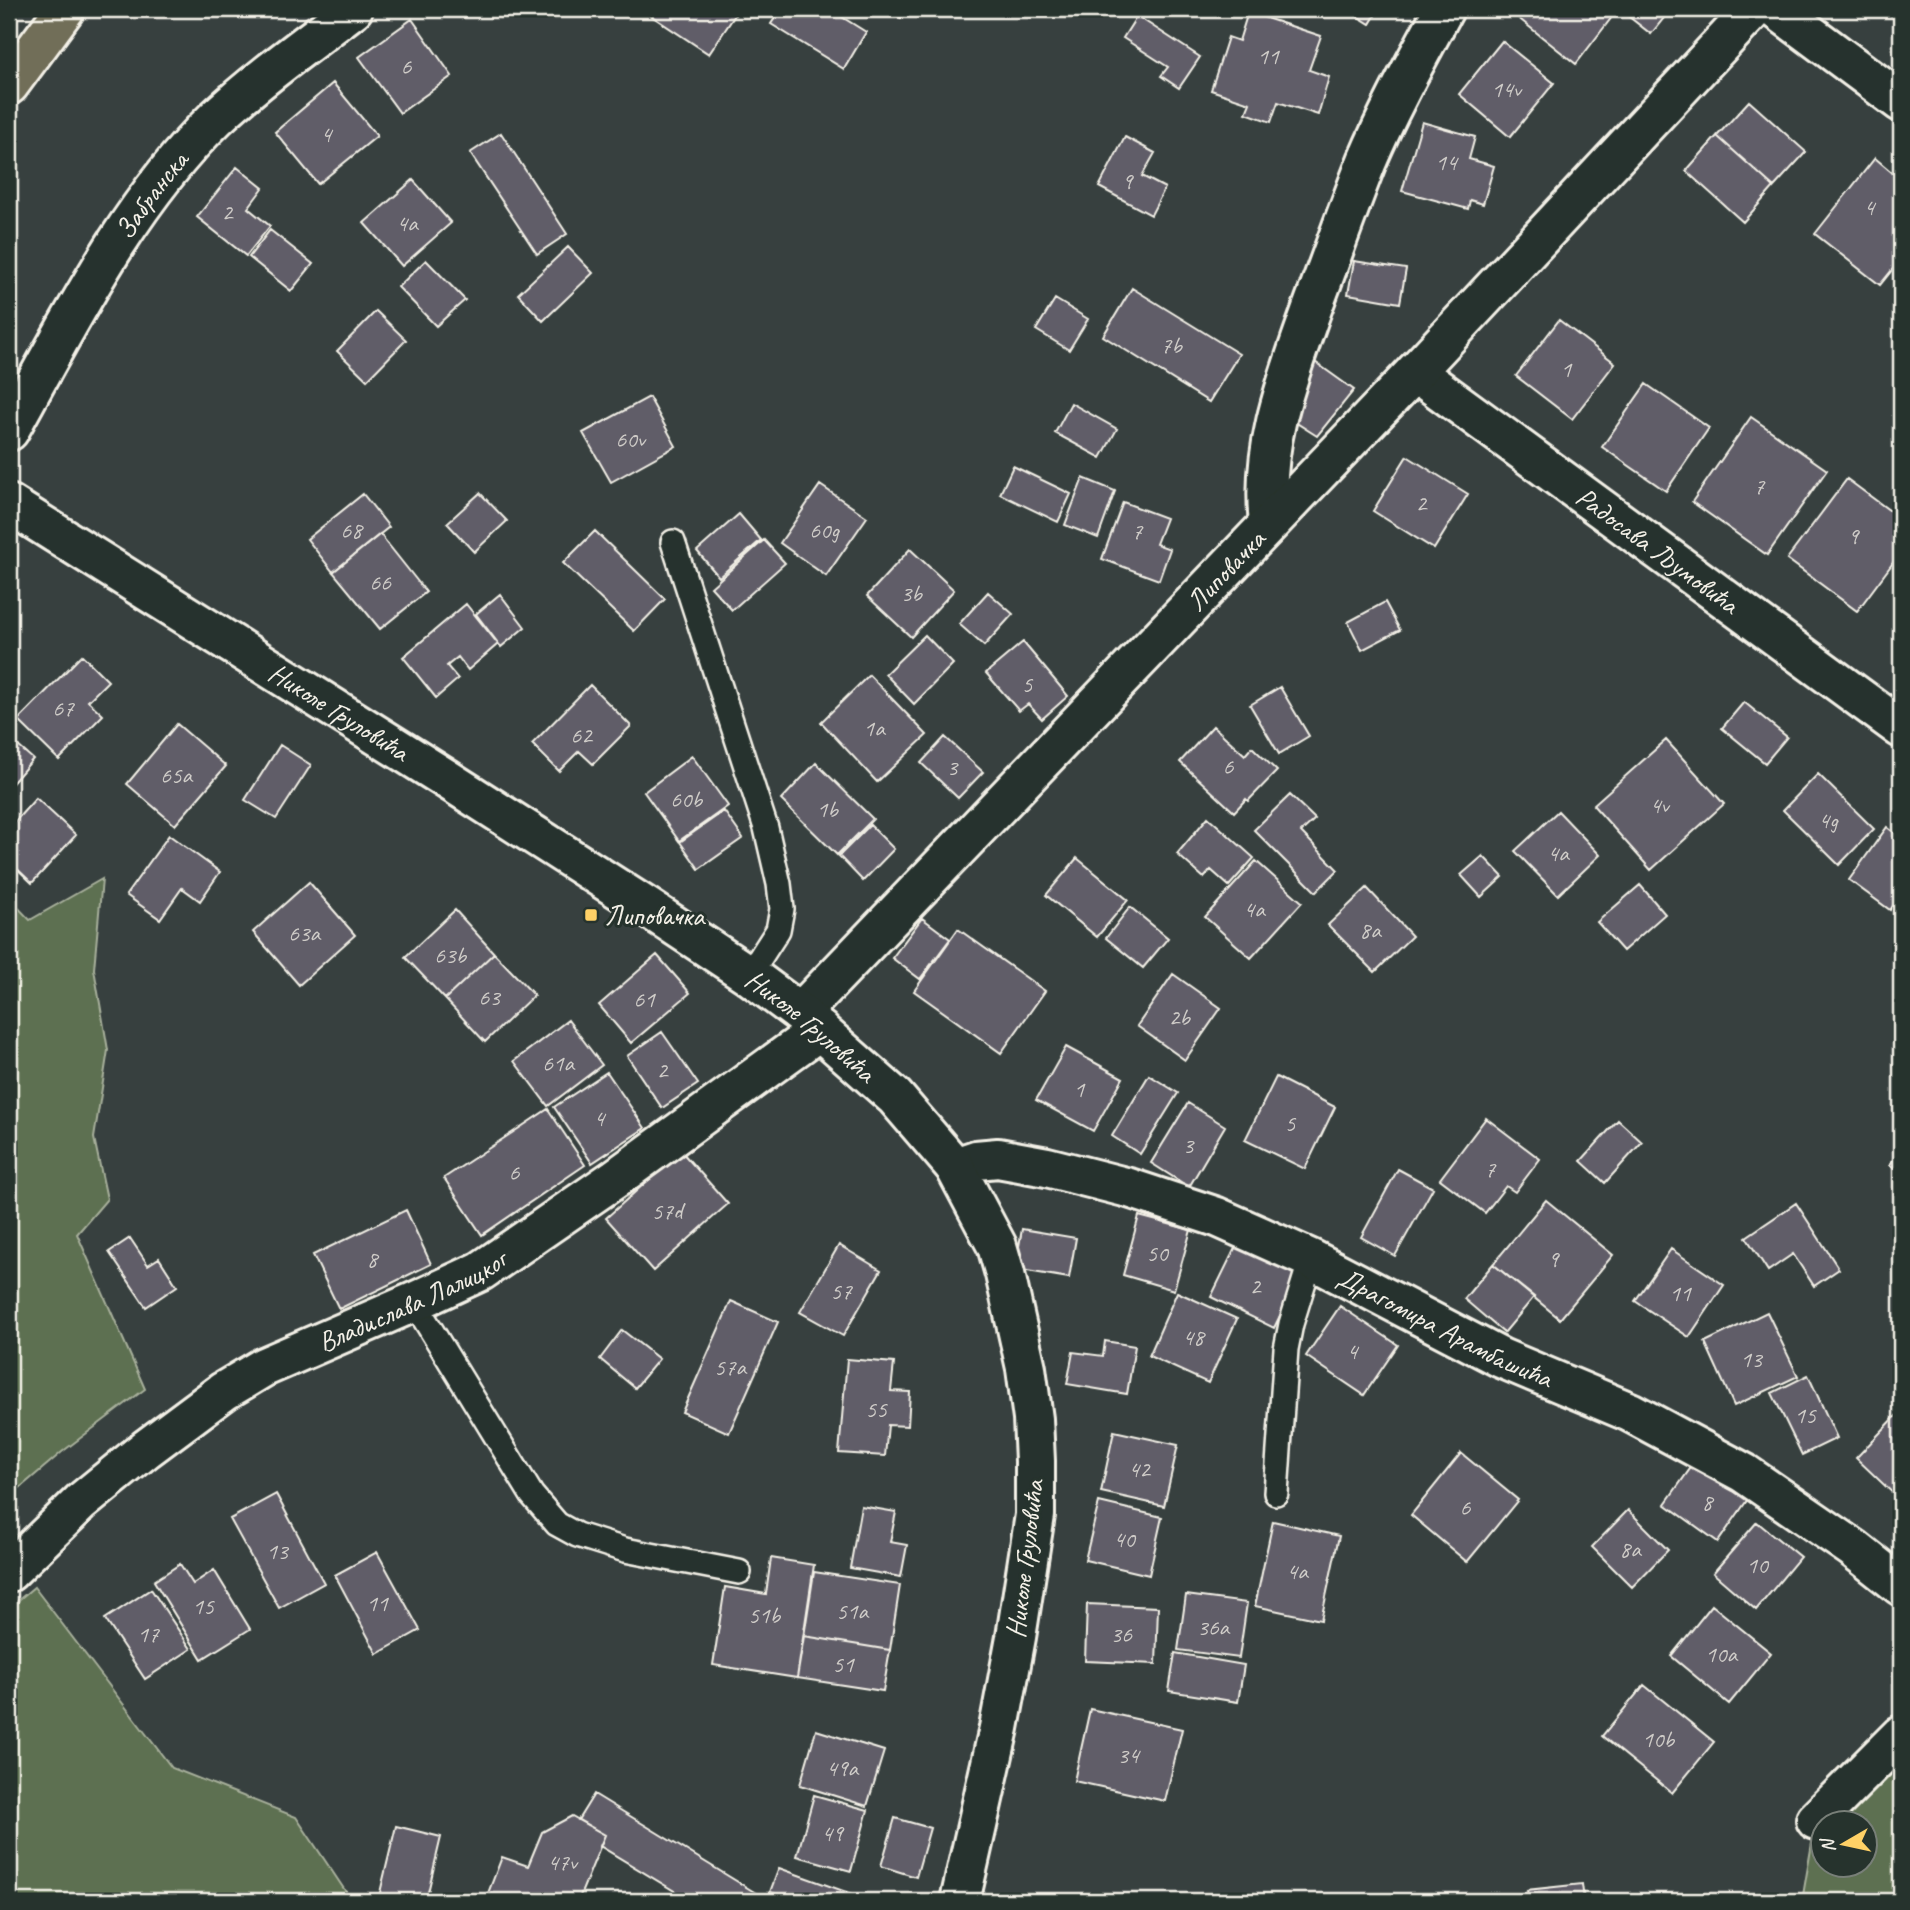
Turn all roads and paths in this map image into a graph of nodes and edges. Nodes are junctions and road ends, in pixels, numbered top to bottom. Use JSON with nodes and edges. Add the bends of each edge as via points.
{"nodes":[{"id":1,"x":65,"y":9,"type":"edge"},
{"id":2,"x":353,"y":9,"type":"edge"},
{"id":3,"x":1444,"y":9,"type":"edge"},
{"id":4,"x":1754,"y":9,"type":"edge"},
{"id":5,"x":1776,"y":9,"type":"edge"},
{"id":6,"x":9,"y":85,"type":"edge"},
{"id":7,"x":1901,"y":102,"type":"edge"},
{"id":8,"x":1415,"y":372,"type":"junction"},
{"id":9,"x":9,"y":431,"type":"edge"},
{"id":10,"x":9,"y":504,"type":"edge"},
{"id":11,"x":1269,"y":523,"type":"junction"},
{"id":12,"x":673,"y":542,"type":"dead end"},
{"id":13,"x":1901,"y":728,"type":"edge"},
{"id":14,"x":749,"y":975,"type":"junction"},
{"id":15,"x":810,"y":1022,"type":"junction"},
{"id":16,"x":955,"y":1167,"type":"junction"},
{"id":17,"x":1311,"y":1259,"type":"junction"},
{"id":18,"x":414,"y":1302,"type":"junction"},
{"id":19,"x":1276,"y":1493,"type":"dead end"},
{"id":20,"x":9,"y":1572,"type":"edge"},
{"id":21,"x":740,"y":1572,"type":"dead end"},
{"id":22,"x":1901,"y":1586,"type":"edge"},
{"id":23,"x":1901,"y":1735,"type":"edge"},
{"id":24,"x":1828,"y":1808,"type":"edge"},
{"id":25,"x":960,"y":1901,"type":"edge"}],
"edges":[{"from":1,"to":6,"type":"highway"},
{"from":2,"to":9,"type":"street","name":"Забранска","via":[[216,119],[164,176],[114,247]]},
{"from":3,"to":11,"type":"street","name":"Липовачка","via":[[1368,160],[1283,393],[1270,449]]},
{"from":4,"to":8,"type":"street"},
{"from":5,"to":7,"type":"street"},
{"from":8,"to":11,"type":"street"},
{"from":8,"to":13,"type":"street","name":"Радосава Љумовића"},
{"from":10,"to":14,"type":"street","name":"Николе Груловића"},
{"from":11,"to":15,"type":"street","name":"Липовачка"},
{"from":12,"to":14,"type":"lane","via":[[766,828],[779,884],[782,909],[778,930]]},
{"from":14,"to":15,"type":"street","name":"Николе Груловића"},
{"from":15,"to":16,"type":"street","name":"Николе Груловића","via":[[895,1097]]},
{"from":15,"to":18,"type":"street","name":"Владислава Лалицког","via":[[627,1171],[481,1271]]},
{"from":16,"to":17,"type":"street","name":"Драгомира Арамбашића","via":[[998,1158],[1129,1188],[1217,1217]]},
{"from":16,"to":25,"type":"street","name":"Николе Груловића","via":[[997,1246],[1005,1274],[1026,1368],[1035,1461],[1035,1516],[1016,1637]]},
{"from":17,"to":19,"type":"lane","via":[[1286,1349]]},
{"from":17,"to":22,"type":"street","name":"Драгомира Арамбашића","via":[[1501,1358],[1630,1412],[1744,1473]]},
{"from":18,"to":20,"type":"street","name":"Владислава Лалицког","via":[[264,1367],[224,1391],[81,1502]]},
{"from":18,"to":21,"type":"lane","via":[[532,1495],[557,1524],[625,1550]]},
{"from":23,"to":24,"type":"street"}]}
